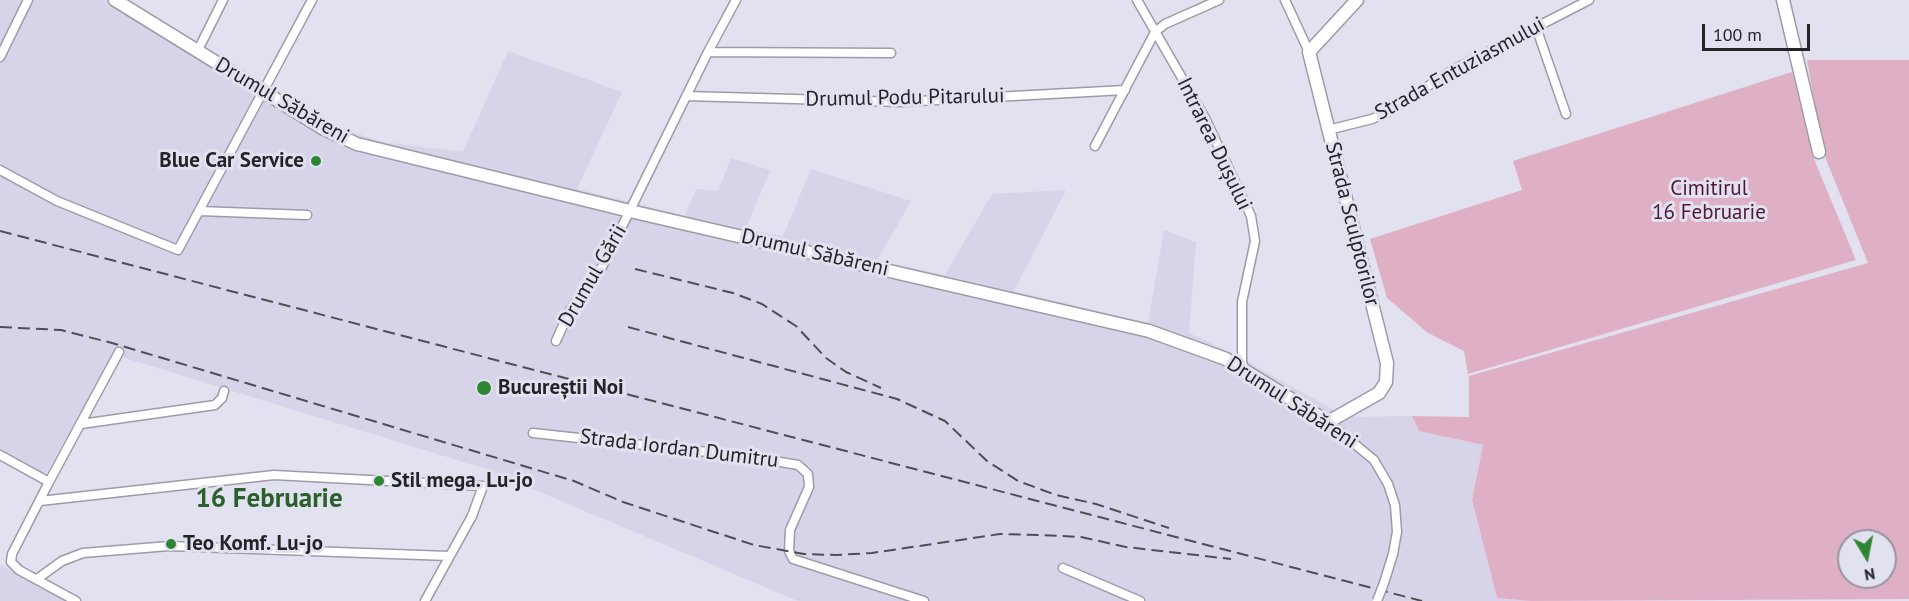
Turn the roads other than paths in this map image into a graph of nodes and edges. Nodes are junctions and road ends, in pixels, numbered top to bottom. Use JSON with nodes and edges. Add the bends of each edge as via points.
{"nodes":[{"id":1,"x":28,"y":0,"type":"edge"},
{"id":2,"x":115,"y":0,"type":"edge"},
{"id":3,"x":223,"y":0,"type":"edge"},
{"id":4,"x":312,"y":0,"type":"edge"},
{"id":5,"x":736,"y":0,"type":"edge"},
{"id":6,"x":1137,"y":0,"type":"edge"},
{"id":7,"x":1219,"y":0,"type":"edge"},
{"id":8,"x":1285,"y":0,"type":"edge"},
{"id":9,"x":1357,"y":0,"type":"edge"},
{"id":10,"x":1589,"y":0,"type":"edge"},
{"id":11,"x":1783,"y":0,"type":"edge"},
{"id":12,"x":1536,"y":27,"type":"junction"},
{"id":13,"x":1155,"y":32,"type":"junction"},
{"id":14,"x":196,"y":51,"type":"junction"},
{"id":15,"x":708,"y":52,"type":"junction"},
{"id":16,"x":1309,"y":52,"type":"junction"},
{"id":17,"x":891,"y":53,"type":"dead end"},
{"id":18,"x":0,"y":57,"type":"edge"},
{"id":19,"x":1125,"y":90,"type":"junction"},
{"id":20,"x":262,"y":92,"type":"junction"},
{"id":21,"x":686,"y":96,"type":"junction"},
{"id":22,"x":1566,"y":114,"type":"dead end"},
{"id":23,"x":1328,"y":130,"type":"junction"},
{"id":24,"x":1095,"y":146,"type":"dead end"},
{"id":25,"x":1819,"y":152,"type":"dead end"},
{"id":26,"x":0,"y":170,"type":"edge"},
{"id":27,"x":199,"y":211,"type":"junction"},
{"id":28,"x":630,"y":211,"type":"junction"},
{"id":29,"x":307,"y":215,"type":"dead end"},
{"id":30,"x":556,"y":341,"type":"dead end"},
{"id":31,"x":119,"y":352,"type":"dead end"},
{"id":32,"x":1244,"y":368,"type":"junction"},
{"id":33,"x":224,"y":391,"type":"dead end"},
{"id":34,"x":1328,"y":422,"type":"junction"},
{"id":35,"x":81,"y":424,"type":"junction"},
{"id":36,"x":533,"y":433,"type":"dead end"},
{"id":37,"x":0,"y":455,"type":"edge"},
{"id":38,"x":50,"y":482,"type":"junction"},
{"id":39,"x":40,"y":501,"type":"junction"},
{"id":40,"x":449,"y":556,"type":"junction"},
{"id":41,"x":1063,"y":568,"type":"dead end"},
{"id":42,"x":37,"y":579,"type":"junction"},
{"id":43,"x":76,"y":601,"type":"edge"},
{"id":44,"x":425,"y":601,"type":"edge"},
{"id":45,"x":924,"y":601,"type":"edge"},
{"id":46,"x":1140,"y":601,"type":"edge"},
{"id":47,"x":1377,"y":601,"type":"edge"}],
"edges":[{"from":1,"to":18,"type":"street"},
{"from":2,"to":14,"type":"main road","name":"Drumul Săbăreni"},
{"from":3,"to":14,"type":"street"},
{"from":4,"to":20,"type":"street"},
{"from":5,"to":15,"type":"street","name":"Drumul Gării"},
{"from":6,"to":13,"type":"street","name":"Intrarea Dușului"},
{"from":7,"to":13,"type":"street"},
{"from":8,"to":16,"type":"street","name":"Strada Sculptorilor"},
{"from":9,"to":16,"type":"main road"},
{"from":10,"to":12,"type":"street","name":"Strada Entuziasmului"},
{"from":11,"to":25,"type":"main road"},
{"from":12,"to":22,"type":"street"},
{"from":12,"to":23,"type":"street","name":"Strada Entuziasmului","via":[[1451,70],[1390,111]]},
{"from":13,"to":19,"type":"street"},
{"from":13,"to":32,"type":"street","name":"Intrarea Dușului","via":[[1205,118],[1251,216],[1255,241],[1242,302]]},
{"from":14,"to":20,"type":"main road","name":"Drumul Săbăreni"},
{"from":15,"to":17,"type":"street"},
{"from":15,"to":21,"type":"street","name":"Drumul Gării"},
{"from":16,"to":23,"type":"main road","name":"Strada Sculptorilor"},
{"from":19,"to":21,"type":"street","name":"Drumul Podu Pitarului","via":[[901,102]]},
{"from":19,"to":24,"type":"street"},
{"from":20,"to":27,"type":"street"},
{"from":20,"to":28,"type":"main road","name":"Drumul Săbăreni","via":[[357,144]]},
{"from":21,"to":28,"type":"street","name":"Drumul Gării"},
{"from":23,"to":34,"type":"main road","name":"Strada Sculptorilor","via":[[1387,363],[1386,382],[1379,393]]},
{"from":26,"to":27,"type":"street","via":[[57,201],[178,250]]},
{"from":27,"to":29,"type":"street"},
{"from":28,"to":30,"type":"street","name":"Drumul Gării","via":[[602,267],[570,310]]},
{"from":28,"to":32,"type":"main road","name":"Drumul Săbăreni","via":[[1149,331]]},
{"from":31,"to":35,"type":"street"},
{"from":32,"to":34,"type":"main road","name":"Drumul Săbăreni"},
{"from":33,"to":35,"type":"street","via":[[215,405]]},
{"from":34,"to":47,"type":"street","name":"Drumul Săbăreni","bridge":true,"via":[[1374,460],[1395,505],[1394,554]]},
{"from":35,"to":38,"type":"street"},
{"from":36,"to":45,"type":"street","name":"Strada Iordan Dumitru","via":[[798,465],[808,474],[809,487],[790,530],[789,551],[793,559]]},
{"from":37,"to":38,"type":"street"},
{"from":38,"to":39,"type":"street"},
{"from":39,"to":40,"type":"street","via":[[274,475],[483,486],[472,516]]},
{"from":39,"to":42,"type":"street","via":[[10,559],[15,568]]},
{"from":40,"to":42,"type":"street","via":[[169,546],[83,553],[62,561]]},
{"from":40,"to":44,"type":"street"},
{"from":41,"to":46,"type":"street"},
{"from":42,"to":43,"type":"street"}]}
